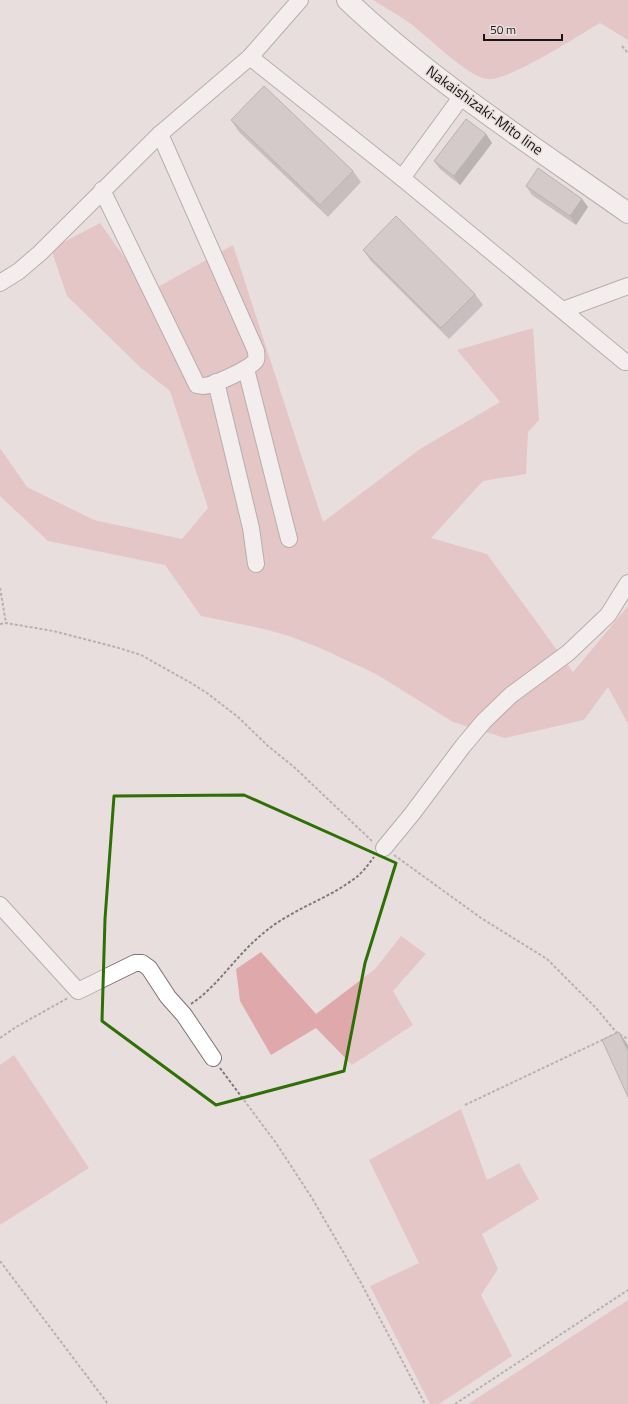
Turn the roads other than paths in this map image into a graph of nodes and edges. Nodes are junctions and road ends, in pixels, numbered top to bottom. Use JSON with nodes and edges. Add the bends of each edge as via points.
{"nodes":[{"id":1,"x":300,"y":0,"type":"edge"},
{"id":2,"x":347,"y":0,"type":"edge"},
{"id":3,"x":250,"y":57,"type":"junction"},
{"id":4,"x":462,"y":96,"type":"junction"},
{"id":5,"x":160,"y":134,"type":"junction"},
{"id":6,"x":402,"y":178,"type":"junction"},
{"id":7,"x":102,"y":190,"type":"junction"},
{"id":8,"x":628,"y":213,"type":"edge"},
{"id":9,"x":0,"y":283,"type":"edge"},
{"id":10,"x":628,"y":286,"type":"edge"},
{"id":11,"x":563,"y":310,"type":"junction"},
{"id":12,"x":625,"y":362,"type":"dead end"},
{"id":13,"x":246,"y":369,"type":"junction"},
{"id":14,"x":216,"y":382,"type":"junction"},
{"id":15,"x":289,"y":539,"type":"dead end"},
{"id":16,"x":256,"y":564,"type":"dead end"},
{"id":17,"x":628,"y":583,"type":"edge"},
{"id":18,"x":384,"y":848,"type":"road end"},
{"id":19,"x":0,"y":905,"type":"edge"},
{"id":20,"x":213,"y":1058,"type":"road end"}],
"edges":[{"from":1,"to":3,"type":"street"},
{"from":2,"to":4,"type":"main road","name":"Nakaishizaki-Mito line","via":[[377,28]]},
{"from":3,"to":5,"type":"street"},
{"from":3,"to":6,"type":"street"},
{"from":4,"to":6,"type":"street"},
{"from":4,"to":8,"type":"main road","name":"Nakaishizaki-Mito line"},
{"from":5,"to":7,"type":"street"},
{"from":5,"to":13,"type":"street","via":[[256,351],[256,359]]},
{"from":6,"to":11,"type":"street"},
{"from":7,"to":9,"type":"street","via":[[40,253]]},
{"from":7,"to":14,"type":"street","via":[[197,385]]},
{"from":10,"to":11,"type":"street"},
{"from":11,"to":12,"type":"street"},
{"from":13,"to":14,"type":"street"},
{"from":13,"to":15,"type":"street"},
{"from":14,"to":16,"type":"street"},
{"from":17,"to":18,"type":"street","via":[[608,615],[568,654],[510,694],[484,721]]},
{"from":19,"to":20,"type":"street","via":[[78,991],[135,963],[142,963],[150,968]]}]}
